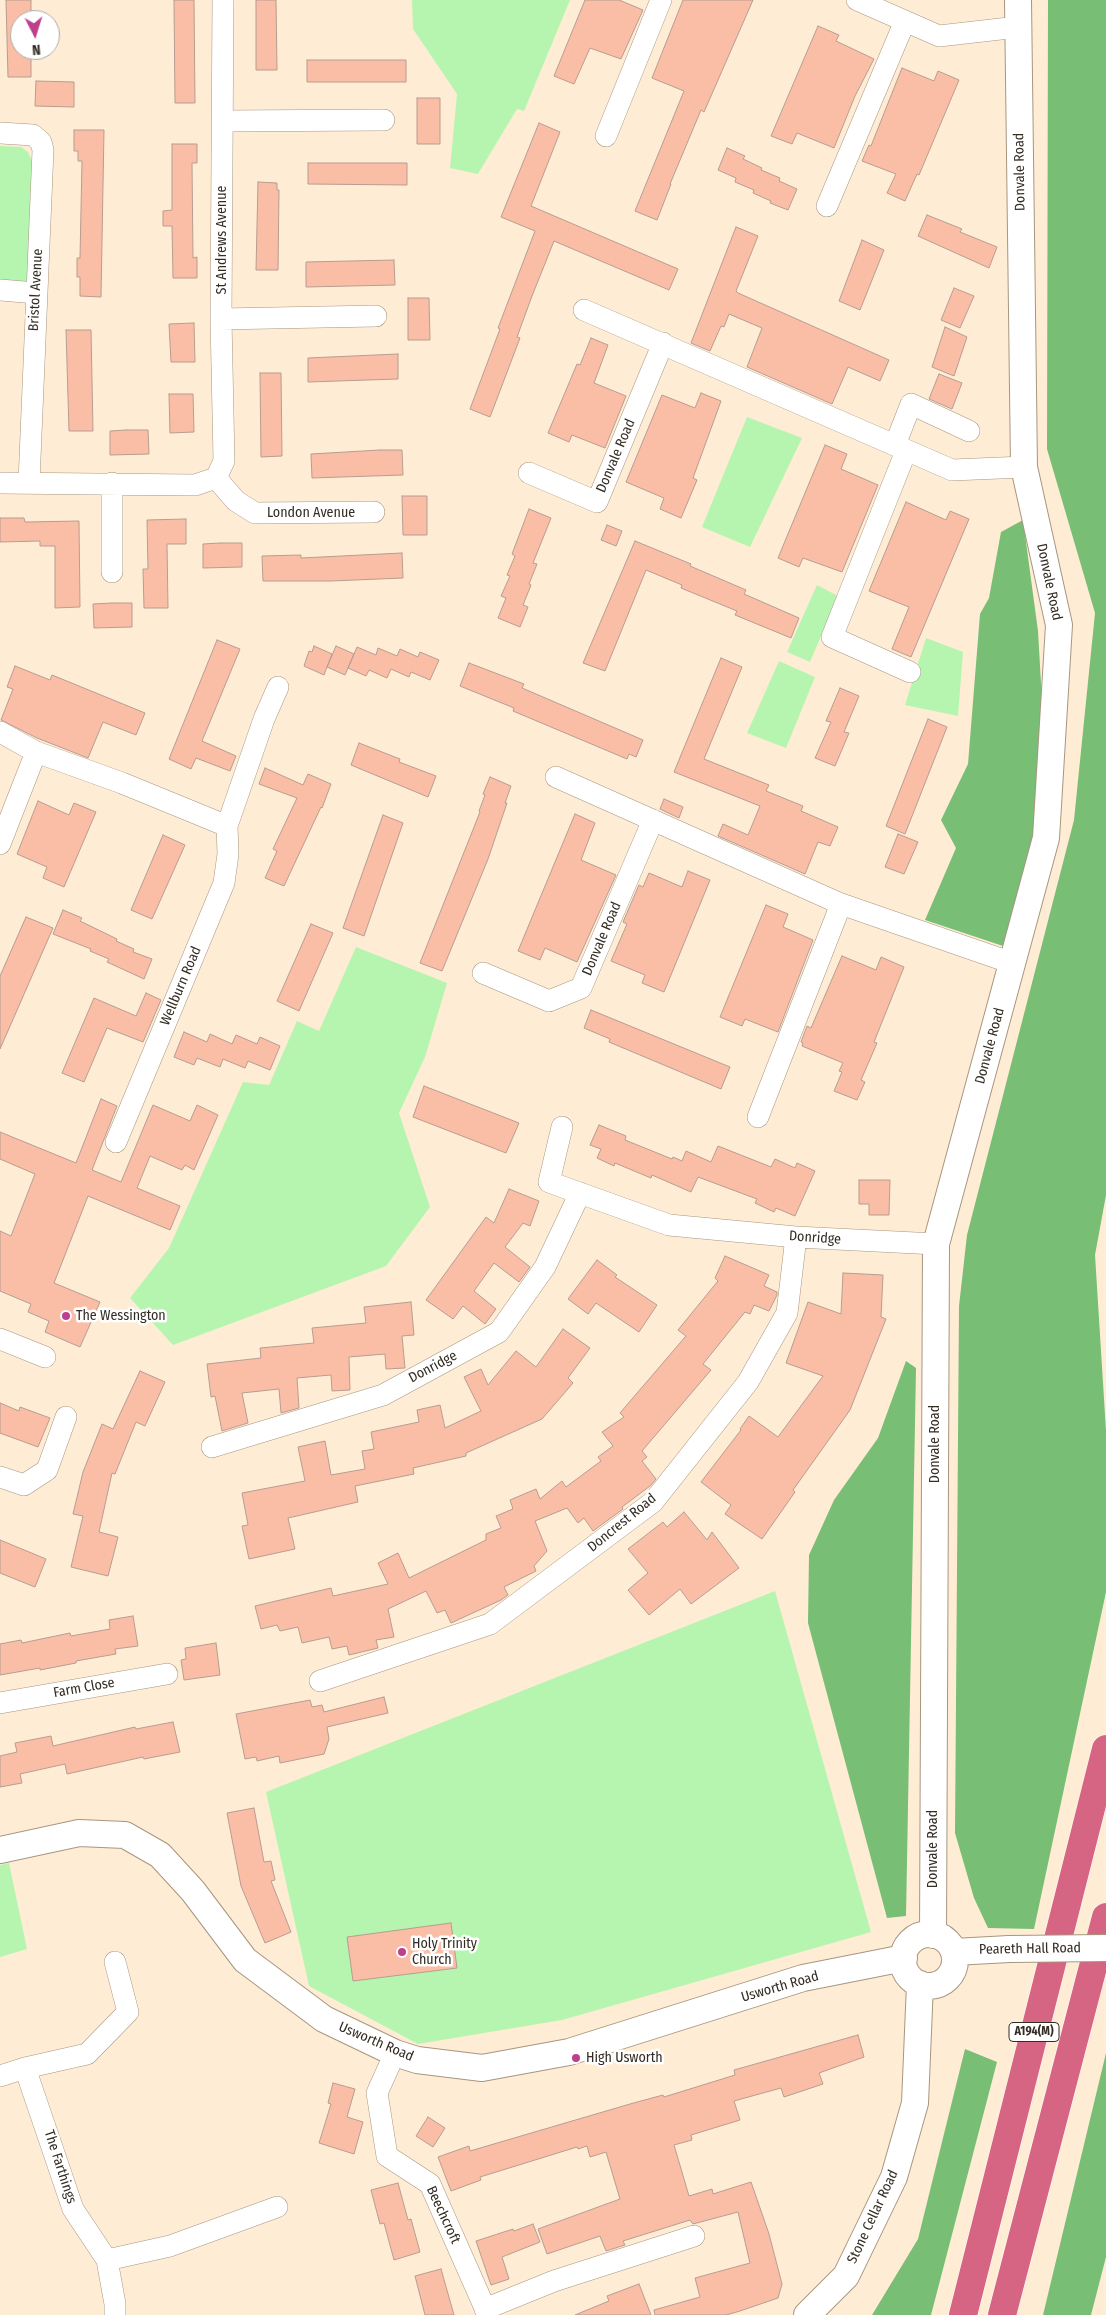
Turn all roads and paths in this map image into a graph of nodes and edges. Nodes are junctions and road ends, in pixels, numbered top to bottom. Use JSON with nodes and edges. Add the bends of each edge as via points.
{"nodes":[{"id":1,"x":223,"y":0,"type":"edge"},
{"id":2,"x":661,"y":0,"type":"edge"},
{"id":3,"x":1018,"y":0,"type":"edge"},
{"id":4,"x":869,"y":2,"type":"edge"},
{"id":5,"x":905,"y":21,"type":"junction"},
{"id":6,"x":1018,"y":27,"type":"junction"},
{"id":7,"x":384,"y":120,"type":"dead end"},
{"id":8,"x":223,"y":121,"type":"junction"},
{"id":9,"x":0,"y":132,"type":"edge"},
{"id":10,"x":606,"y":136,"type":"dead end"},
{"id":11,"x":827,"y":206,"type":"dead end"},
{"id":12,"x":0,"y":290,"type":"edge"},
{"id":13,"x":36,"y":293,"type":"junction"},
{"id":14,"x":584,"y":310,"type":"dead end"},
{"id":15,"x":376,"y":316,"type":"dead end"},
{"id":16,"x":221,"y":319,"type":"junction"},
{"id":17,"x":663,"y":343,"type":"junction"},
{"id":18,"x":968,"y":431,"type":"dead end"},
{"id":19,"x":901,"y":448,"type":"junction"},
{"id":20,"x":1024,"y":467,"type":"junction"},
{"id":21,"x":529,"y":473,"type":"dead end"},
{"id":22,"x":216,"y":478,"type":"junction"},
{"id":23,"x":29,"y":482,"type":"junction"},
{"id":24,"x":0,"y":483,"type":"edge"},
{"id":25,"x":112,"y":483,"type":"junction"},
{"id":26,"x":374,"y":512,"type":"dead end"},
{"id":27,"x":112,"y":572,"type":"dead end"},
{"id":28,"x":910,"y":672,"type":"dead end"},
{"id":29,"x":278,"y":687,"type":"dead end"},
{"id":30,"x":0,"y":732,"type":"edge"},
{"id":31,"x":36,"y":752,"type":"junction"},
{"id":32,"x":556,"y":777,"type":"dead end"},
{"id":33,"x":653,"y":820,"type":"junction"},
{"id":34,"x":228,"y":826,"type":"junction"},
{"id":35,"x":0,"y":844,"type":"edge"},
{"id":36,"x":842,"y":904,"type":"junction"},
{"id":37,"x":1012,"y":963,"type":"junction"},
{"id":38,"x":483,"y":973,"type":"dead end"},
{"id":39,"x":758,"y":1117,"type":"dead end"},
{"id":40,"x":562,"y":1127,"type":"dead end"},
{"id":41,"x":116,"y":1142,"type":"dead end"},
{"id":42,"x":580,"y":1193,"type":"junction"},
{"id":43,"x":796,"y":1237,"type":"junction"},
{"id":44,"x":936,"y":1244,"type":"junction"},
{"id":45,"x":0,"y":1339,"type":"edge"},
{"id":46,"x":45,"y":1357,"type":"dead end"},
{"id":47,"x":66,"y":1417,"type":"dead end"},
{"id":48,"x":212,"y":1447,"type":"dead end"},
{"id":49,"x":0,"y":1477,"type":"edge"},
{"id":50,"x":167,"y":1674,"type":"dead end"},
{"id":51,"x":320,"y":1681,"type":"dead end"},
{"id":52,"x":0,"y":1703,"type":"edge"},
{"id":53,"x":1106,"y":1749,"type":"edge"},
{"id":54,"x":0,"y":1850,"type":"edge"},
{"id":55,"x":1106,"y":1917,"type":"edge"},
{"id":56,"x":933,"y":1935,"type":"junction"},
{"id":57,"x":1106,"y":1948,"type":"edge"},
{"id":58,"x":954,"y":1952,"type":"junction"},
{"id":59,"x":904,"y":1958,"type":"junction"},
{"id":60,"x":115,"y":1962,"type":"dead end"},
{"id":61,"x":920,"y":1984,"type":"junction"},
{"id":62,"x":395,"y":2053,"type":"junction"},
{"id":63,"x":25,"y":2068,"type":"junction"},
{"id":64,"x":0,"y":2076,"type":"edge"},
{"id":65,"x":277,"y":2207,"type":"dead end"},
{"id":66,"x":694,"y":2236,"type":"dead end"},
{"id":67,"x":107,"y":2260,"type":"junction"},
{"id":68,"x":486,"y":2312,"type":"edge"},
{"id":69,"x":115,"y":2315,"type":"edge"},
{"id":70,"x":807,"y":2315,"type":"edge"},
{"id":71,"x":963,"y":2315,"type":"edge"},
{"id":72,"x":1002,"y":2315,"type":"edge"}],
"edges":[{"from":1,"to":8,"type":"street","name":"St Andrews Avenue"},
{"from":2,"to":10,"type":"street"},
{"from":3,"to":6,"type":"street","name":"Donvale Road"},
{"from":4,"to":5,"type":"street"},
{"from":5,"to":6,"type":"street","via":[[939,36]]},
{"from":5,"to":11,"type":"street"},
{"from":6,"to":20,"type":"street","name":"Donvale Road"},
{"from":7,"to":8,"type":"street"},
{"from":8,"to":16,"type":"street","name":"St Andrews Avenue"},
{"from":9,"to":13,"type":"street","name":"Bristol Avenue","via":[[33,135],[43,150]]},
{"from":12,"to":13,"type":"street"},
{"from":13,"to":23,"type":"street","name":"Bristol Avenue"},
{"from":14,"to":17,"type":"street"},
{"from":15,"to":16,"type":"street"},
{"from":16,"to":22,"type":"street","name":"St Andrews Avenue","via":[[224,461]]},
{"from":17,"to":19,"type":"street"},
{"from":17,"to":21,"type":"street","name":"Donvale Road","via":[[597,502]]},
{"from":18,"to":19,"type":"street","via":[[911,404]]},
{"from":19,"to":20,"type":"street","via":[[952,470]]},
{"from":19,"to":28,"type":"street","via":[[832,637]]},
{"from":20,"to":37,"type":"street","name":"Donvale Road","via":[[1059,625],[1046,838]]},
{"from":22,"to":25,"type":"street","via":[[195,485]]},
{"from":22,"to":26,"type":"street","name":"London Avenue","via":[[236,501],[255,513]]},
{"from":23,"to":24,"type":"street"},
{"from":23,"to":25,"type":"street"},
{"from":25,"to":27,"type":"street"},
{"from":29,"to":34,"type":"street","name":"Wellburn Road"},
{"from":30,"to":31,"type":"street"},
{"from":31,"to":34,"type":"street"},
{"from":31,"to":35,"type":"street"},
{"from":32,"to":33,"type":"street"},
{"from":33,"to":36,"type":"street"},
{"from":33,"to":38,"type":"street","name":"Donvale Road","via":[[581,988],[549,1001]]},
{"from":34,"to":41,"type":"street","name":"Wellburn Road","via":[[224,883]]},
{"from":36,"to":37,"type":"street"},
{"from":36,"to":39,"type":"street"},
{"from":37,"to":44,"type":"street","name":"Donvale Road"},
{"from":40,"to":42,"type":"street","name":"Donridge","via":[[549,1182]]},
{"from":42,"to":43,"type":"street","name":"Donridge","via":[[669,1225]]},
{"from":42,"to":48,"type":"street","name":"Donridge","via":[[545,1267],[499,1332],[383,1395]]},
{"from":43,"to":44,"type":"street","name":"Donridge"},
{"from":43,"to":51,"type":"street","name":"Doncrest Road","via":[[787,1313],[748,1382],[652,1502],[490,1624]]},
{"from":44,"to":56,"type":"street","name":"Donvale Road"},
{"from":45,"to":46,"type":"street"},
{"from":47,"to":49,"type":"street","via":[[47,1470],[24,1485]]},
{"from":50,"to":52,"type":"street","name":"Farm Close"},
{"from":53,"to":71,"type":"highway","number":"A194(M)"},
{"from":54,"to":62,"type":"street","name":"Usworth Road","via":[[79,1833],[125,1835],[160,1855],[193,1891],[246,1960],[324,2019]]},
{"from":55,"to":72,"type":"highway","number":"A194(M)"},
{"from":56,"to":58,"type":"street","via":[[946,1940]]},
{"from":56,"to":59,"type":"street","via":[[925,1935],[910,1943]]},
{"from":57,"to":58,"type":"street","name":"Peareth Hall Road","bridge":true,"via":[[1009,1948]]},
{"from":58,"to":61,"type":"street","via":[[954,1968],[944,1982],[928,1986]]},
{"from":59,"to":61,"type":"street","via":[[906,1971]]},
{"from":59,"to":62,"type":"street","name":"Usworth Road","via":[[803,1978],[544,2058],[482,2068],[418,2060]]},
{"from":60,"to":63,"type":"street","via":[[128,2012],[87,2054]]},
{"from":61,"to":70,"type":"street","name":"Stone Cellar Road","via":[[915,2103],[894,2177],[846,2276]]},
{"from":62,"to":68,"type":"street","name":"Beechcroft","via":[[377,2093],[387,2156],[430,2184]]},
{"from":63,"to":64,"type":"street"},
{"from":63,"to":67,"type":"street","name":"The Farthings","via":[[73,2208]]},
{"from":65,"to":67,"type":"street","via":[[170,2246]]},
{"from":66,"to":68,"type":"street","name":"Beechcroft","via":[[554,2281]]},
{"from":67,"to":69,"type":"street","name":"The Farthings","via":[[116,2304]]}]}
